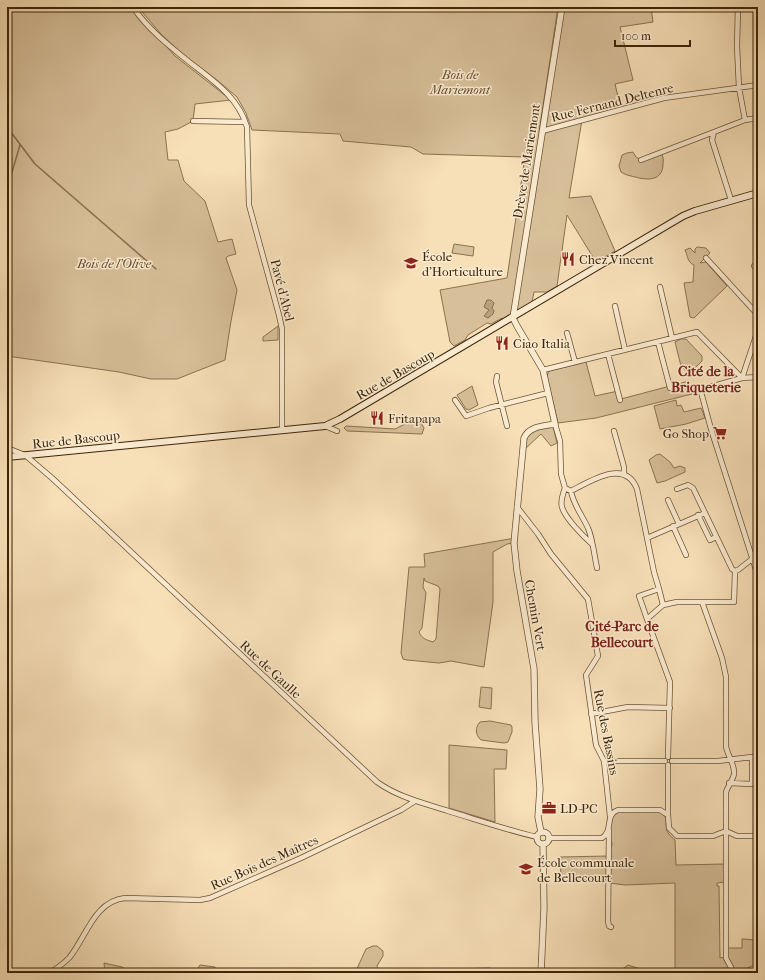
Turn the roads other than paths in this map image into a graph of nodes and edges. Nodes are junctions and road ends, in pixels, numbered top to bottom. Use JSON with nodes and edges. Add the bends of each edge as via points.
{"nodes":[{"id":1,"x":133,"y":7,"type":"edge"},
{"id":2,"x":562,"y":7,"type":"edge"},
{"id":3,"x":738,"y":7,"type":"edge"},
{"id":4,"x":758,"y":85,"type":"edge"},
{"id":5,"x":739,"y":88,"type":"junction"},
{"id":6,"x":758,"y":118,"type":"edge"},
{"id":7,"x":745,"y":120,"type":"junction"},
{"id":8,"x":192,"y":121,"type":"dead end"},
{"id":9,"x":246,"y":122,"type":"junction"},
{"id":10,"x":542,"y":131,"type":"junction"},
{"id":11,"x":714,"y":132,"type":"junction"},
{"id":12,"x":641,"y":160,"type":"dead end"},
{"id":13,"x":758,"y":192,"type":"edge"},
{"id":14,"x":731,"y":200,"type":"junction"},
{"id":15,"x":706,"y":258,"type":"dead end"},
{"id":16,"x":660,"y":287,"type":"dead end"},
{"id":17,"x":615,"y":306,"type":"dead end"},
{"id":18,"x":758,"y":315,"type":"edge"},
{"id":19,"x":513,"y":318,"type":"junction"},
{"id":20,"x":758,"y":330,"type":"edge"},
{"id":21,"x":567,"y":333,"type":"dead end"},
{"id":22,"x":672,"y":338,"type":"junction"},
{"id":23,"x":658,"y":342,"type":"junction"},
{"id":24,"x":625,"y":350,"type":"junction"},
{"id":25,"x":608,"y":354,"type":"junction"},
{"id":26,"x":575,"y":362,"type":"junction"},
{"id":27,"x":543,"y":370,"type":"junction"},
{"id":28,"x":497,"y":376,"type":"dead end"},
{"id":29,"x":758,"y":377,"type":"edge"},
{"id":30,"x":742,"y":378,"type":"junction"},
{"id":31,"x":670,"y":388,"type":"dead end"},
{"id":32,"x":548,"y":393,"type":"junction"},
{"id":33,"x":455,"y":400,"type":"dead end"},
{"id":34,"x":620,"y":400,"type":"dead end"},
{"id":35,"x":502,"y":405,"type":"junction"},
{"id":36,"x":555,"y":424,"type":"junction"},
{"id":37,"x":325,"y":426,"type":"junction"},
{"id":38,"x":507,"y":426,"type":"dead end"},
{"id":39,"x":282,"y":430,"type":"junction"},
{"id":40,"x":337,"y":430,"type":"dead end"},
{"id":41,"x":614,"y":431,"type":"dead end"},
{"id":42,"x":7,"y":448,"type":"edge"},
{"id":43,"x":25,"y":455,"type":"junction"},
{"id":44,"x":7,"y":457,"type":"edge"},
{"id":45,"x":624,"y":473,"type":"junction"},
{"id":46,"x":565,"y":488,"type":"junction"},
{"id":47,"x":677,"y":489,"type":"dead end"},
{"id":48,"x":571,"y":491,"type":"junction"},
{"id":49,"x":668,"y":500,"type":"dead end"},
{"id":50,"x":517,"y":507,"type":"junction"},
{"id":51,"x":704,"y":513,"type":"junction"},
{"id":52,"x":698,"y":515,"type":"junction"},
{"id":53,"x":679,"y":524,"type":"junction"},
{"id":54,"x":673,"y":526,"type":"junction"},
{"id":55,"x":716,"y":537,"type":"junction"},
{"id":56,"x":647,"y":538,"type":"junction"},
{"id":57,"x":592,"y":544,"type":"junction"},
{"id":58,"x":686,"y":555,"type":"dead end"},
{"id":59,"x":752,"y":559,"type":"junction"},
{"id":60,"x":596,"y":568,"type":"dead end"},
{"id":61,"x":735,"y":571,"type":"junction"},
{"id":62,"x":758,"y":576,"type":"edge"},
{"id":63,"x":659,"y":589,"type":"junction"},
{"id":64,"x":702,"y":602,"type":"junction"},
{"id":65,"x":663,"y":604,"type":"junction"},
{"id":66,"x":647,"y":619,"type":"junction"},
{"id":67,"x":670,"y":708,"type":"junction"},
{"id":68,"x":591,"y":714,"type":"junction"},
{"id":69,"x":730,"y":759,"type":"junction"},
{"id":70,"x":604,"y":761,"type":"junction"},
{"id":71,"x":668,"y":761,"type":"junction"},
{"id":72,"x":729,"y":783,"type":"junction"},
{"id":73,"x":416,"y":801,"type":"junction"},
{"id":74,"x":668,"y":815,"type":"junction"},
{"id":75,"x":610,"y":816,"type":"junction"},
{"id":76,"x":609,"y":829,"type":"junction"},
{"id":77,"x":726,"y":830,"type":"junction"},
{"id":78,"x":539,"y":835,"type":"junction"},
{"id":79,"x":758,"y":836,"type":"edge"},
{"id":80,"x":549,"y":838,"type":"junction"},
{"id":81,"x":543,"y":844,"type":"junction"},
{"id":82,"x":611,"y":927,"type":"dead end"},
{"id":83,"x":758,"y":966,"type":"edge"},
{"id":84,"x":49,"y":973,"type":"edge"},
{"id":85,"x":541,"y":973,"type":"edge"},
{"id":86,"x":734,"y":973,"type":"edge"},
{"id":87,"x":744,"y":973,"type":"edge"}],
"edges":[{"from":1,"to":9,"type":"street","via":[[166,43],[219,85],[233,100]]},
{"from":2,"to":10,"type":"street","name":"Drève de Mariemont"},
{"from":3,"to":5,"type":"street"},
{"from":4,"to":5,"type":"street","name":"Rue Fernand Deltenre"},
{"from":5,"to":7,"type":"street"},
{"from":5,"to":10,"type":"street","name":"Rue Fernand Deltenre","via":[[664,98]]},
{"from":6,"to":7,"type":"street"},
{"from":7,"to":11,"type":"street"},
{"from":8,"to":9,"type":"street"},
{"from":9,"to":39,"type":"street","name":"Pavé d'Abel","via":[[249,206],[282,329]]},
{"from":10,"to":19,"type":"street","name":"Drève de Mariemont"},
{"from":11,"to":12,"type":"street"},
{"from":11,"to":14,"type":"street","via":[[712,140]]},
{"from":13,"to":14,"type":"main road","name":"Rue de Bascoup"},
{"from":14,"to":19,"type":"main road","name":"Rue de Bascoup","via":[[683,216]]},
{"from":15,"to":18,"type":"street"},
{"from":16,"to":22,"type":"street"},
{"from":17,"to":24,"type":"street"},
{"from":19,"to":27,"type":"street"},
{"from":19,"to":37,"type":"main road","name":"Rue de Bascoup"},
{"from":20,"to":30,"type":"street"},
{"from":21,"to":26,"type":"street"},
{"from":22,"to":23,"type":"street"},
{"from":22,"to":30,"type":"street","via":[[697,332]]},
{"from":23,"to":24,"type":"street"},
{"from":23,"to":31,"type":"street"},
{"from":24,"to":25,"type":"street"},
{"from":25,"to":26,"type":"street"},
{"from":25,"to":34,"type":"street"},
{"from":26,"to":27,"type":"street"},
{"from":27,"to":32,"type":"street"},
{"from":28,"to":35,"type":"street","via":[[496,382]]},
{"from":29,"to":30,"type":"street"},
{"from":30,"to":59,"type":"street","via":[[703,389],[701,392]]},
{"from":32,"to":35,"type":"street"},
{"from":32,"to":36,"type":"street"},
{"from":33,"to":35,"type":"street","via":[[466,416]]},
{"from":35,"to":38,"type":"street"},
{"from":36,"to":46,"type":"street","via":[[560,442],[561,474]]},
{"from":36,"to":50,"type":"street","name":"Chemin Vert","via":[[532,429],[525,435]]},
{"from":37,"to":39,"type":"main road","name":"Rue de Bascoup"},
{"from":37,"to":40,"type":"street"},
{"from":39,"to":43,"type":"main road","name":"Rue de Bascoup"},
{"from":41,"to":45,"type":"street"},
{"from":42,"to":43,"type":"street","name":"Rue de Gaulle"},
{"from":43,"to":44,"type":"main road","name":"Rue de Bascoup"},
{"from":43,"to":73,"type":"street","name":"Rue de Gaulle","via":[[365,772],[387,790]]},
{"from":45,"to":48,"type":"street","via":[[611,473]]},
{"from":45,"to":56,"type":"street","via":[[632,479],[637,489]]},
{"from":46,"to":48,"type":"street"},
{"from":46,"to":57,"type":"street","via":[[561,500],[562,508]]},
{"from":47,"to":51,"type":"street","via":[[686,485],[691,486]]},
{"from":48,"to":57,"type":"street","via":[[572,499],[588,528]]},
{"from":49,"to":53,"type":"street"},
{"from":50,"to":68,"type":"street","name":"Rue des Bassins","via":[[588,599],[598,656],[586,675]]},
{"from":50,"to":78,"type":"street","name":"Chemin Vert","via":[[516,563],[534,669],[540,789]]},
{"from":51,"to":52,"type":"street"},
{"from":51,"to":55,"type":"street"},
{"from":52,"to":53,"type":"street"},
{"from":52,"to":55,"type":"street","via":[[710,540]]},
{"from":53,"to":54,"type":"street"},
{"from":54,"to":56,"type":"street"},
{"from":54,"to":58,"type":"street"},
{"from":55,"to":61,"type":"street","via":[[731,568]]},
{"from":56,"to":63,"type":"street"},
{"from":57,"to":60,"type":"street"},
{"from":59,"to":61,"type":"street"},
{"from":59,"to":62,"type":"street"},
{"from":61,"to":64,"type":"street","via":[[734,602]]},
{"from":63,"to":65,"type":"street"},
{"from":63,"to":66,"type":"street","via":[[639,596]]},
{"from":64,"to":65,"type":"street"},
{"from":64,"to":69,"type":"street","via":[[726,677],[726,746]]},
{"from":65,"to":66,"type":"street"},
{"from":66,"to":67,"type":"street","via":[[670,682]]},
{"from":67,"to":68,"type":"street","via":[[628,707]]},
{"from":67,"to":71,"type":"street"},
{"from":68,"to":70,"type":"street","name":"Rue des Bassins","via":[[596,745]]},
{"from":69,"to":71,"type":"street"},
{"from":69,"to":72,"type":"street","via":[[734,775]]},
{"from":69,"to":72,"type":"street","via":[[752,757],[752,784]]},
{"from":70,"to":71,"type":"street"},
{"from":70,"to":75,"type":"street","name":"Rue des Bassins"},
{"from":71,"to":74,"type":"street"},
{"from":72,"to":77,"type":"street","via":[[726,792]]},
{"from":73,"to":78,"type":"street","name":"Rue de Gaulle","via":[[502,828]]},
{"from":73,"to":84,"type":"street","name":"Rue Bois des Maîtres","via":[[301,858],[210,898],[124,898],[108,903],[91,922],[68,959]]},
{"from":74,"to":75,"type":"street","via":[[660,810],[618,810]]},
{"from":74,"to":77,"type":"street","via":[[669,828],[677,836],[714,836]]},
{"from":75,"to":76,"type":"street"},
{"from":76,"to":80,"type":"street","via":[[606,835],[599,838]]},
{"from":76,"to":82,"type":"street","via":[[608,921]]},
{"from":77,"to":79,"type":"street","via":[[737,836]]},
{"from":77,"to":86,"type":"street","via":[[726,958]]},
{"from":78,"to":80,"type":"street","via":[[544,832]]},
{"from":78,"to":81,"type":"street","via":[[538,842]]},
{"from":80,"to":81,"type":"street"},
{"from":81,"to":85,"type":"street"},
{"from":83,"to":87,"type":"street"}]}
